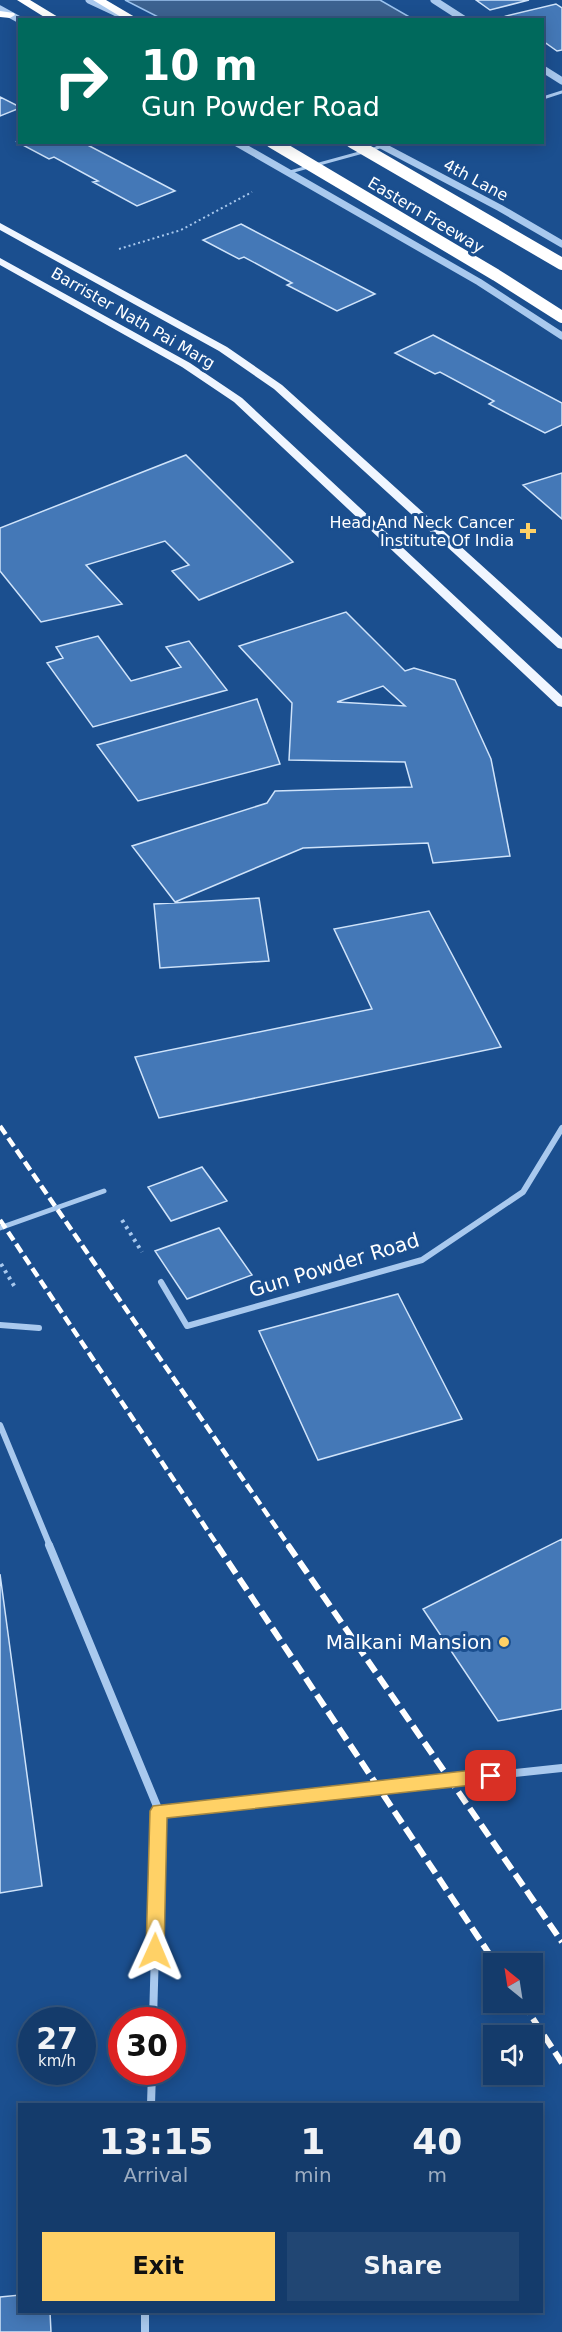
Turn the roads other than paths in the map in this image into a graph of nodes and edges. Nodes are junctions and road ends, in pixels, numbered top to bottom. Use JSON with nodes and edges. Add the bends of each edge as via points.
{"nodes":[{"id":1,"x":22,"y":0,"type":"edge"},
{"id":2,"x":89,"y":0,"type":"edge"},
{"id":3,"x":98,"y":0,"type":"edge"},
{"id":4,"x":434,"y":0,"type":"edge"},
{"id":5,"x":54,"y":18,"type":"edge"},
{"id":6,"x":126,"y":18,"type":"edge"},
{"id":7,"x":131,"y":18,"type":"edge"},
{"id":8,"x":462,"y":18,"type":"edge"},
{"id":9,"x":544,"y":70,"type":"edge"},
{"id":10,"x":562,"y":81,"type":"edge"},
{"id":11,"x":562,"y":92,"type":"edge"},
{"id":12,"x":544,"y":98,"type":"edge"},
{"id":13,"x":238,"y":144,"type":"edge"},
{"id":14,"x":275,"y":144,"type":"edge"},
{"id":15,"x":355,"y":144,"type":"edge"},
{"id":16,"x":379,"y":144,"type":"edge"},
{"id":17,"x":287,"y":173,"type":"junction"},
{"id":18,"x":0,"y":226,"type":"edge"},
{"id":19,"x":562,"y":244,"type":"edge"},
{"id":20,"x":0,"y":261,"type":"edge"},
{"id":21,"x":562,"y":264,"type":"edge"},
{"id":22,"x":562,"y":317,"type":"edge"},
{"id":23,"x":562,"y":336,"type":"edge"},
{"id":24,"x":562,"y":645,"type":"edge"},
{"id":25,"x":562,"y":703,"type":"edge"},
{"id":26,"x":562,"y":1128,"type":"edge"},
{"id":27,"x":104,"y":1191,"type":"road end"},
{"id":28,"x":0,"y":1228,"type":"edge"},
{"id":29,"x":161,"y":1282,"type":"road end"},
{"id":30,"x":0,"y":1325,"type":"edge"},
{"id":31,"x":39,"y":1328,"type":"dead end"},
{"id":32,"x":0,"y":1425,"type":"edge"},
{"id":33,"x":562,"y":1768,"type":"edge"},
{"id":34,"x":159,"y":1811,"type":"junction"},
{"id":35,"x":153,"y":2007,"type":"edge"},
{"id":36,"x":152,"y":2085,"type":"edge"},
{"id":37,"x":151,"y":2103,"type":"edge"},
{"id":38,"x":145,"y":2313,"type":"edge"},
{"id":39,"x":145,"y":2332,"type":"edge"}],
"edges":[{"from":1,"to":5,"type":"highway"},
{"from":2,"to":6,"type":"street"},
{"from":3,"to":7,"type":"highway"},
{"from":4,"to":8,"type":"street"},
{"from":9,"to":10,"type":"street"},
{"from":11,"to":12,"type":"lane"},
{"from":13,"to":17,"type":"street"},
{"from":14,"to":22,"type":"highway","name":"Eastern Freeway","bridge":true},
{"from":15,"to":21,"type":"highway","name":"Eastern Freeway","bridge":true},
{"from":16,"to":17,"type":"lane"},
{"from":16,"to":19,"type":"street","name":"4th Lane"},
{"from":17,"to":23,"type":"street","via":[[479,282]]},
{"from":18,"to":24,"type":"main road","name":"Barrister Nath Pai Marg","via":[[223,349],[278,387]]},
{"from":20,"to":25,"type":"main road","name":"Barrister Nath Pai Marg","via":[[186,364],[238,400]]},
{"from":26,"to":29,"type":"street","name":"Gun Powder Road","via":[[523,1192],[422,1260],[187,1326]]},
{"from":27,"to":28,"type":"street"},
{"from":30,"to":31,"type":"street"},
{"from":32,"to":34,"type":"street"},
{"from":33,"to":34,"type":"street"},
{"from":34,"to":35,"type":"street"},
{"from":36,"to":37,"type":"street"},
{"from":38,"to":39,"type":"street"}]}
